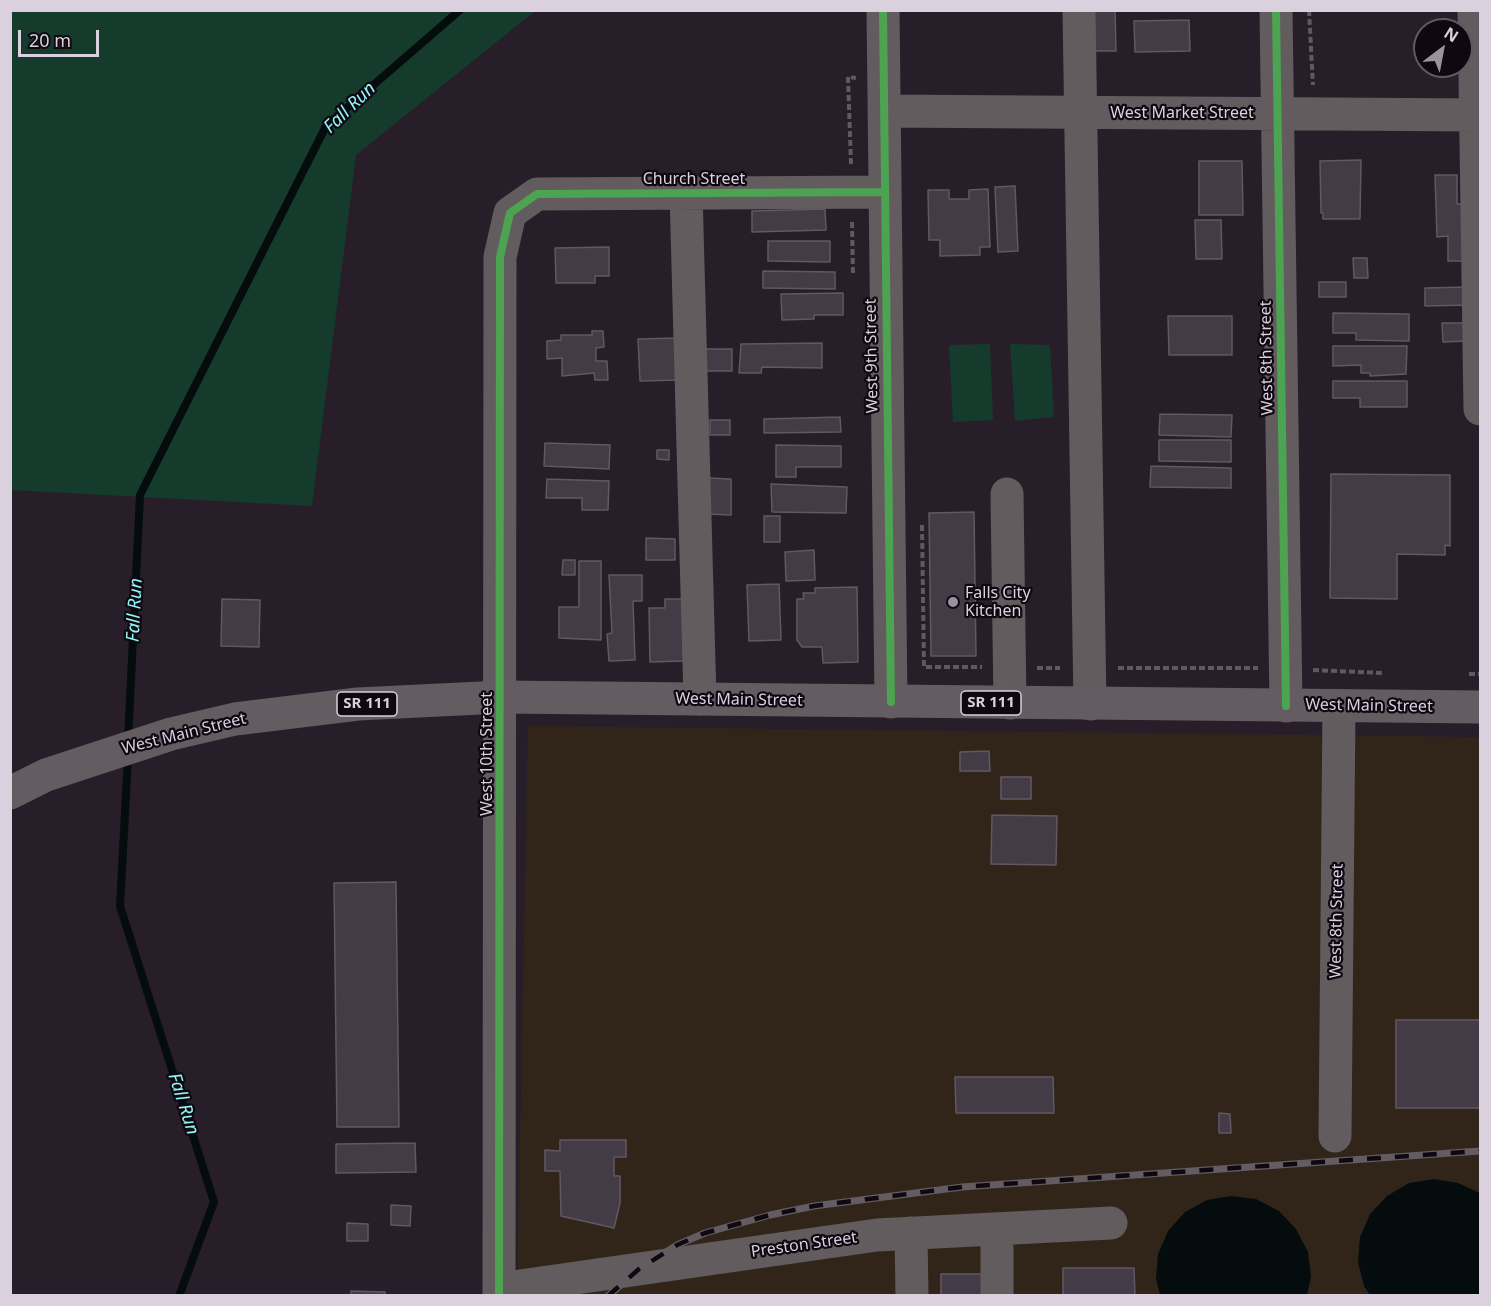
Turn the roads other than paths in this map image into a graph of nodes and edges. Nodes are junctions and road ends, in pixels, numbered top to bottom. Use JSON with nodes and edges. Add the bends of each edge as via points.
{"nodes":[{"id":1,"x":883,"y":10,"type":"edge"},
{"id":2,"x":1079,"y":10,"type":"edge"},
{"id":3,"x":1276,"y":10,"type":"edge"},
{"id":4,"x":1474,"y":10,"type":"edge"},
{"id":5,"x":884,"y":111,"type":"junction"},
{"id":6,"x":1082,"y":113,"type":"junction"},
{"id":7,"x":1277,"y":114,"type":"junction"},
{"id":8,"x":1478,"y":115,"type":"edge"},
{"id":9,"x":885,"y":192,"type":"junction"},
{"id":10,"x":686,"y":193,"type":"junction"},
{"id":11,"x":510,"y":213,"type":"joint"},
{"id":12,"x":1480,"y":409,"type":"edge"},
{"id":13,"x":1007,"y":494,"type":"dead end"},
{"id":14,"x":501,"y":697,"type":"junction"},
{"id":15,"x":700,"y":699,"type":"junction"},
{"id":16,"x":891,"y":702,"type":"junction"},
{"id":17,"x":1010,"y":703,"type":"junction"},
{"id":18,"x":1090,"y":704,"type":"junction"},
{"id":19,"x":1286,"y":706,"type":"junction"},
{"id":20,"x":1339,"y":706,"type":"junction"},
{"id":21,"x":1480,"y":707,"type":"edge"},
{"id":22,"x":10,"y":793,"type":"edge"},
{"id":23,"x":1335,"y":1136,"type":"dead end"},
{"id":24,"x":1111,"y":1223,"type":"dead end"},
{"id":25,"x":998,"y":1229,"type":"junction"},
{"id":26,"x":911,"y":1233,"type":"junction"},
{"id":27,"x":499,"y":1292,"type":"edge"},
{"id":28,"x":912,"y":1296,"type":"edge"},
{"id":29,"x":997,"y":1296,"type":"edge"}],
"edges":[{"from":1,"to":5,"type":"street","name":"West 9th Street"},
{"from":2,"to":6,"type":"street"},
{"from":3,"to":7,"type":"street","name":"West 8th Street"},
{"from":4,"to":8,"type":"street"},
{"from":5,"to":6,"type":"street","name":"West Market Street"},
{"from":5,"to":9,"type":"street","name":"West 9th Street"},
{"from":6,"to":7,"type":"street","name":"West Market Street"},
{"from":6,"to":18,"type":"street"},
{"from":7,"to":8,"type":"street","name":"West Market Street"},
{"from":7,"to":19,"type":"street","name":"West 8th Street"},
{"from":8,"to":12,"type":"street"},
{"from":9,"to":10,"type":"street","name":"Church Street"},
{"from":9,"to":16,"type":"street","name":"West 9th Street"},
{"from":10,"to":11,"type":"street","name":"Church Street","via":[[537,194]]},
{"from":10,"to":15,"type":"street"},
{"from":11,"to":14,"type":"street","name":"West 10th Street","via":[[500,257]]},
{"from":13,"to":17,"type":"street"},
{"from":14,"to":15,"type":"main road","name":"West Main Street","number":"SR 111"},
{"from":14,"to":22,"type":"main road","name":"West Main Street","number":"SR 111","via":[[358,704],[235,719],[171,734],[46,775]]},
{"from":14,"to":27,"type":"street","name":"West 10th Street"},
{"from":15,"to":16,"type":"main road","name":"West Main Street","number":"SR 111"},
{"from":16,"to":17,"type":"main road","name":"West Main Street","number":"SR 111"},
{"from":17,"to":18,"type":"main road","name":"West Main Street","number":"SR 111"},
{"from":18,"to":19,"type":"main road","name":"West Main Street","number":"SR 111"},
{"from":19,"to":20,"type":"main road","name":"West Main Street","number":"SR 111"},
{"from":20,"to":21,"type":"main road","name":"West Main Street","number":"SR 111"},
{"from":20,"to":23,"type":"street","name":"West 8th Street"},
{"from":24,"to":25,"type":"street","name":"Preston Street"},
{"from":25,"to":26,"type":"street","name":"Preston Street"},
{"from":25,"to":29,"type":"street"},
{"from":26,"to":27,"type":"street","name":"Preston Street"},
{"from":26,"to":28,"type":"street"}]}
